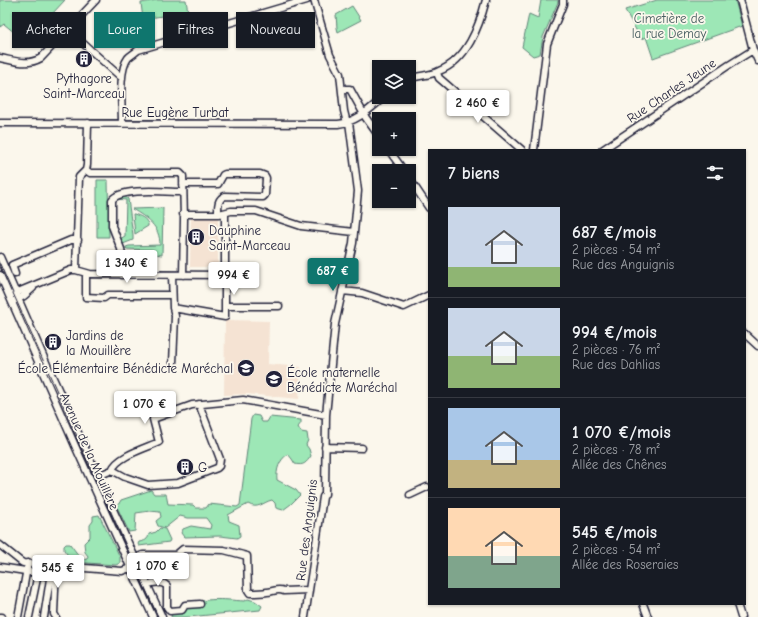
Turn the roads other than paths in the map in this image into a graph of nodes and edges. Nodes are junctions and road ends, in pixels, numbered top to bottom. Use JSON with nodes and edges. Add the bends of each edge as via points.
{"nodes":[{"id":1,"x":96,"y":0,"type":"edge"},
{"id":2,"x":307,"y":0,"type":"edge"},
{"id":3,"x":314,"y":0,"type":"edge"},
{"id":4,"x":486,"y":0,"type":"edge"},
{"id":5,"x":563,"y":0,"type":"edge"},
{"id":6,"x":740,"y":0,"type":"edge"},
{"id":7,"x":85,"y":12,"type":"edge"},
{"id":8,"x":86,"y":46,"type":"edge"},
{"id":9,"x":51,"y":48,"type":"edge"},
{"id":10,"x":753,"y":50,"type":"junction"},
{"id":11,"x":0,"y":58,"type":"edge"},
{"id":12,"x":758,"y":61,"type":"edge"},
{"id":13,"x":437,"y":72,"type":"junction"},
{"id":14,"x":416,"y":77,"type":"edge"},
{"id":15,"x":122,"y":78,"type":"junction"},
{"id":16,"x":342,"y":89,"type":"junction"},
{"id":17,"x":376,"y":104,"type":"edge"},
{"id":18,"x":364,"y":114,"type":"junction"},
{"id":19,"x":349,"y":122,"type":"junction"},
{"id":20,"x":0,"y":123,"type":"edge"},
{"id":21,"x":88,"y":123,"type":"junction"},
{"id":22,"x":122,"y":123,"type":"junction"},
{"id":23,"x":372,"y":126,"type":"edge"},
{"id":24,"x":521,"y":149,"type":"edge"},
{"id":25,"x":534,"y":149,"type":"edge"},
{"id":26,"x":603,"y":149,"type":"edge"},
{"id":27,"x":86,"y":170,"type":"junction"},
{"id":28,"x":183,"y":184,"type":"junction"},
{"id":29,"x":416,"y":188,"type":"edge"},
{"id":30,"x":182,"y":192,"type":"junction"},
{"id":31,"x":428,"y":206,"type":"edge"},
{"id":32,"x":225,"y":213,"type":"junction"},
{"id":33,"x":183,"y":214,"type":"junction"},
{"id":34,"x":218,"y":214,"type":"junction"},
{"id":35,"x":354,"y":232,"type":"junction"},
{"id":36,"x":78,"y":240,"type":"junction"},
{"id":37,"x":0,"y":257,"type":"edge"},
{"id":38,"x":76,"y":270,"type":"junction"},
{"id":39,"x":15,"y":274,"type":"dead end"},
{"id":40,"x":86,"y":274,"type":"junction"},
{"id":41,"x":0,"y":275,"type":"edge"},
{"id":42,"x":122,"y":275,"type":"junction"},
{"id":43,"x":172,"y":275,"type":"junction"},
{"id":44,"x":183,"y":276,"type":"junction"},
{"id":45,"x":224,"y":276,"type":"junction"},
{"id":46,"x":342,"y":291,"type":"junction"},
{"id":47,"x":172,"y":295,"type":"junction"},
{"id":48,"x":428,"y":295,"type":"edge"},
{"id":49,"x":18,"y":298,"type":"junction"},
{"id":50,"x":11,"y":300,"type":"junction"},
{"id":51,"x":225,"y":306,"type":"junction"},
{"id":52,"x":279,"y":306,"type":"dead end"},
{"id":53,"x":173,"y":308,"type":"junction"},
{"id":54,"x":746,"y":335,"type":"edge"},
{"id":55,"x":758,"y":346,"type":"edge"},
{"id":56,"x":173,"y":363,"type":"dead end"},
{"id":57,"x":199,"y":404,"type":"junction"},
{"id":58,"x":326,"y":415,"type":"junction"},
{"id":59,"x":325,"y":447,"type":"junction"},
{"id":60,"x":362,"y":448,"type":"dead end"},
{"id":61,"x":112,"y":470,"type":"junction"},
{"id":62,"x":98,"y":476,"type":"junction"},
{"id":63,"x":427,"y":487,"type":"dead end"},
{"id":64,"x":410,"y":495,"type":"dead end"},
{"id":65,"x":0,"y":545,"type":"edge"},
{"id":66,"x":135,"y":558,"type":"junction"},
{"id":67,"x":28,"y":563,"type":"junction"},
{"id":68,"x":40,"y":564,"type":"junction"},
{"id":69,"x":138,"y":565,"type":"junction"},
{"id":70,"x":56,"y":566,"type":"junction"},
{"id":71,"x":0,"y":567,"type":"edge"},
{"id":72,"x":131,"y":569,"type":"junction"},
{"id":73,"x":26,"y":571,"type":"junction"},
{"id":74,"x":38,"y":573,"type":"junction"},
{"id":75,"x":147,"y":585,"type":"junction"},
{"id":76,"x":309,"y":590,"type":"junction"},
{"id":77,"x":200,"y":604,"type":"dead end"},
{"id":78,"x":642,"y":605,"type":"edge"},
{"id":79,"x":737,"y":605,"type":"edge"},
{"id":80,"x":18,"y":617,"type":"edge"},
{"id":81,"x":29,"y":617,"type":"edge"},
{"id":82,"x":44,"y":617,"type":"edge"},
{"id":83,"x":56,"y":617,"type":"edge"},
{"id":84,"x":153,"y":617,"type":"edge"},
{"id":85,"x":162,"y":617,"type":"edge"},
{"id":86,"x":305,"y":617,"type":"edge"},
{"id":87,"x":648,"y":617,"type":"edge"},
{"id":88,"x":741,"y":617,"type":"edge"}],
"edges":[{"from":1,"to":7,"type":"street"},
{"from":2,"to":15,"type":"street","via":[[138,50],[128,58]]},
{"from":3,"to":16,"type":"street","name":"Rue des Anguignis","via":[[330,55],[338,69]]},
{"from":4,"to":13,"type":"street","via":[[464,52],[456,61]]},
{"from":5,"to":25,"type":"street","via":[[548,44]]},
{"from":6,"to":10,"type":"street"},
{"from":8,"to":15,"type":"street"},
{"from":9,"to":11,"type":"street","via":[[34,62]]},
{"from":10,"to":12,"type":"street"},
{"from":10,"to":26,"type":"street","name":"Rue Charles Jeune"},
{"from":13,"to":14,"type":"street"},
{"from":13,"to":24,"type":"street","via":[[439,78]]},
{"from":15,"to":22,"type":"street"},
{"from":16,"to":18,"type":"street","via":[[350,89]]},
{"from":16,"to":19,"type":"street","name":"Rue des Anguignis","via":[[344,111]]},
{"from":17,"to":18,"type":"street"},
{"from":18,"to":19,"type":"street"},
{"from":18,"to":23,"type":"street"},
{"from":19,"to":22,"type":"street","name":"Rue Eugène Turbat"},
{"from":19,"to":35,"type":"street","name":"Rue des Anguignis","via":[[358,188]]},
{"from":20,"to":21,"type":"street","name":"Rue Eugène Turbat"},
{"from":21,"to":22,"type":"street","name":"Rue Eugène Turbat"},
{"from":21,"to":27,"type":"street"},
{"from":27,"to":28,"type":"street","via":[[94,174],[180,173]]},
{"from":27,"to":36,"type":"street","via":[[79,177]]},
{"from":28,"to":30,"type":"street"},
{"from":28,"to":34,"type":"street","via":[[218,184],[225,174],[265,176],[263,197],[225,196],[218,202]]},
{"from":29,"to":31,"type":"street"},
{"from":30,"to":33,"type":"street"},
{"from":30,"to":42,"type":"street","via":[[129,192],[112,200],[112,226],[121,249]]},
{"from":32,"to":34,"type":"street"},
{"from":32,"to":35,"type":"street","via":[[256,211],[301,226]]},
{"from":32,"to":45,"type":"street"},
{"from":33,"to":34,"type":"street"},
{"from":33,"to":44,"type":"street"},
{"from":35,"to":46,"type":"street","name":"Rue des Anguignis"},
{"from":36,"to":38,"type":"street"},
{"from":36,"to":39,"type":"street","via":[[71,240],[12,265]]},
{"from":37,"to":49,"type":"street","name":"Avenue de la Mouillère"},
{"from":38,"to":40,"type":"street"},
{"from":38,"to":49,"type":"street","via":[[37,285]]},
{"from":40,"to":42,"type":"street"},
{"from":40,"to":47,"type":"street","via":[[86,297]]},
{"from":41,"to":50,"type":"street","name":"Avenue de la Mouillère"},
{"from":42,"to":43,"type":"street"},
{"from":43,"to":44,"type":"street"},
{"from":43,"to":47,"type":"street"},
{"from":44,"to":45,"type":"street"},
{"from":45,"to":51,"type":"street"},
{"from":46,"to":48,"type":"street","via":[[362,293],[404,307]]},
{"from":46,"to":58,"type":"street","name":"Rue des Anguignis","via":[[335,324]]},
{"from":47,"to":53,"type":"street"},
{"from":49,"to":50,"type":"street"},
{"from":49,"to":62,"type":"street","name":"Avenue de la Mouillère"},
{"from":50,"to":72,"type":"street","name":"Avenue de la Mouillère"},
{"from":51,"to":52,"type":"street"},
{"from":51,"to":53,"type":"street","via":[[225,317]]},
{"from":53,"to":56,"type":"street"},
{"from":54,"to":55,"type":"street"},
{"from":57,"to":58,"type":"street","via":[[243,400]]},
{"from":57,"to":61,"type":"street","via":[[153,419],[159,442],[125,457],[113,466]]},
{"from":57,"to":61,"type":"street","via":[[220,459],[217,468],[178,483],[148,485]]},
{"from":58,"to":59,"type":"street","name":"Rue des Anguignis"},
{"from":59,"to":60,"type":"street"},
{"from":59,"to":76,"type":"street","name":"Rue des Anguignis","via":[[325,494]]},
{"from":61,"to":62,"type":"street"},
{"from":62,"to":66,"type":"street","name":"Avenue de la Mouillère"},
{"from":63,"to":64,"type":"street"},
{"from":65,"to":67,"type":"street","via":[[20,561]]},
{"from":66,"to":69,"type":"street","name":"Avenue de la Mouillère"},
{"from":66,"to":76,"type":"street","via":[[176,555],[183,549],[224,550],[247,556],[250,592]]},
{"from":67,"to":68,"type":"street"},
{"from":67,"to":73,"type":"street"},
{"from":68,"to":70,"type":"street"},
{"from":68,"to":74,"type":"street"},
{"from":69,"to":72,"type":"street"},
{"from":69,"to":75,"type":"street","name":"Avenue de la Mouillère"},
{"from":70,"to":72,"type":"street","via":[[122,571]]},
{"from":70,"to":83,"type":"street"},
{"from":71,"to":73,"type":"street"},
{"from":72,"to":84,"type":"street","name":"Avenue de la Mouillère"},
{"from":73,"to":74,"type":"street"},
{"from":73,"to":80,"type":"street"},
{"from":74,"to":81,"type":"street"},
{"from":74,"to":82,"type":"street","via":[[50,577]]},
{"from":75,"to":77,"type":"street","via":[[163,583],[167,586],[167,607],[170,610],[182,610],[185,605]]},
{"from":75,"to":85,"type":"street","name":"Avenue de la Mouillère"},
{"from":76,"to":86,"type":"street","name":"Rue des Anguignis"},
{"from":78,"to":87,"type":"street"},
{"from":79,"to":88,"type":"street"}]}
